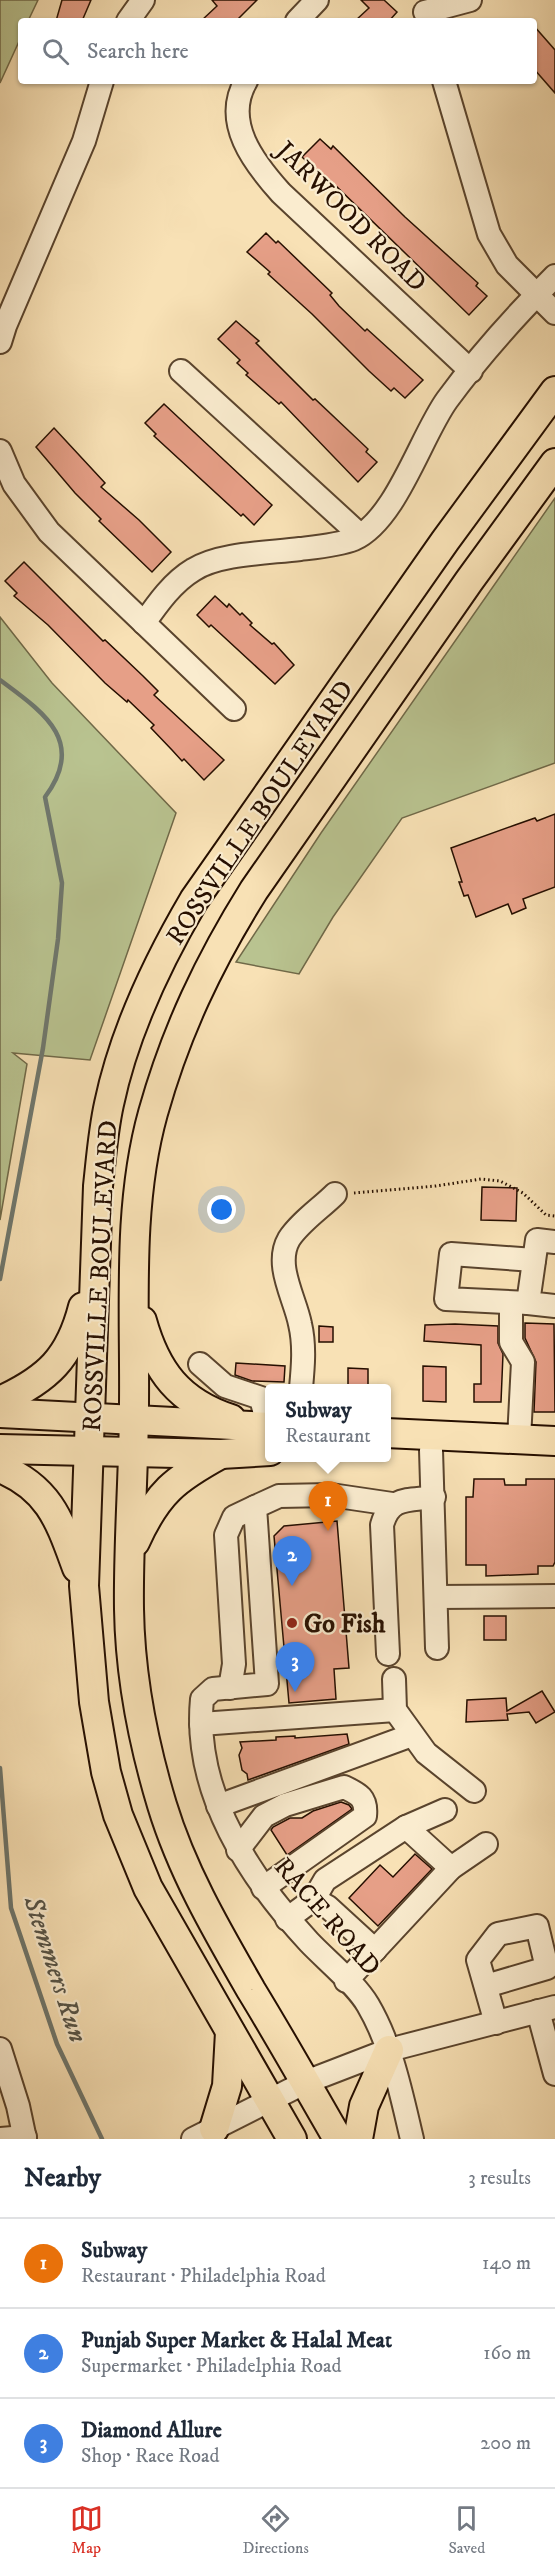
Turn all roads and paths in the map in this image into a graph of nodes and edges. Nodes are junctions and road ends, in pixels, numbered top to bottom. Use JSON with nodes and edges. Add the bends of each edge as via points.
{"nodes":[{"id":1,"x":142,"y":0,"type":"edge"},
{"id":2,"x":317,"y":0,"type":"edge"},
{"id":3,"x":470,"y":0,"type":"edge"},
{"id":4,"x":425,"y":11,"type":"edge"},
{"id":5,"x":130,"y":18,"type":"edge"},
{"id":6,"x":300,"y":18,"type":"edge"},
{"id":7,"x":101,"y":84,"type":"edge"},
{"id":8,"x":245,"y":84,"type":"edge"},
{"id":9,"x":445,"y":84,"type":"edge"},
{"id":10,"x":555,"y":276,"type":"edge"},
{"id":11,"x":536,"y":296,"type":"junction"},
{"id":12,"x":555,"y":313,"type":"edge"},
{"id":13,"x":0,"y":342,"type":"edge"},
{"id":14,"x":181,"y":371,"type":"dead end"},
{"id":15,"x":471,"y":371,"type":"junction"},
{"id":16,"x":555,"y":391,"type":"edge"},
{"id":17,"x":0,"y":451,"type":"edge"},
{"id":18,"x":555,"y":463,"type":"edge"},
{"id":19,"x":360,"y":535,"type":"junction"},
{"id":20,"x":144,"y":622,"type":"junction"},
{"id":21,"x":234,"y":709,"type":"dead end"},
{"id":22,"x":335,"y":1194,"type":"joint"},
{"id":23,"x":555,"y":1216,"type":"edge"},
{"id":24,"x":555,"y":1242,"type":"edge"},
{"id":25,"x":96,"y":1258,"type":"junction"},
{"id":26,"x":534,"y":1260,"type":"junction"},
{"id":27,"x":133,"y":1289,"type":"junction"},
{"id":28,"x":520,"y":1303,"type":"junction"},
{"id":29,"x":555,"y":1306,"type":"edge"},
{"id":30,"x":200,"y":1364,"type":"dead end"},
{"id":31,"x":301,"y":1384,"type":"edge"},
{"id":32,"x":0,"y":1401,"type":"edge"},
{"id":33,"x":0,"y":1413,"type":"edge"},
{"id":34,"x":90,"y":1416,"type":"junction"},
{"id":35,"x":134,"y":1418,"type":"junction"},
{"id":36,"x":265,"y":1432,"type":"edge"},
{"id":37,"x":391,"y":1433,"type":"edge"},
{"id":38,"x":513,"y":1438,"type":"junction"},
{"id":39,"x":555,"y":1441,"type":"edge"},
{"id":40,"x":0,"y":1449,"type":"edge"},
{"id":41,"x":431,"y":1450,"type":"junction"},
{"id":42,"x":88,"y":1451,"type":"junction"},
{"id":43,"x":391,"y":1451,"type":"edge"},
{"id":44,"x":133,"y":1452,"type":"junction"},
{"id":45,"x":220,"y":1454,"type":"junction"},
{"id":46,"x":0,"y":1468,"type":"edge"},
{"id":47,"x":434,"y":1497,"type":"junction"},
{"id":48,"x":392,"y":1504,"type":"junction"},
{"id":49,"x":255,"y":1507,"type":"junction"},
{"id":50,"x":131,"y":1553,"type":"junction"},
{"id":51,"x":84,"y":1586,"type":"junction"},
{"id":52,"x":555,"y":1596,"type":"edge"},
{"id":53,"x":436,"y":1597,"type":"junction"},
{"id":54,"x":437,"y":1648,"type":"dead end"},
{"id":55,"x":388,"y":1654,"type":"dead end"},
{"id":56,"x":394,"y":1678,"type":"dead end"},
{"id":57,"x":230,"y":1688,"type":"junction"},
{"id":58,"x":395,"y":1710,"type":"junction"},
{"id":59,"x":201,"y":1719,"type":"junction"},
{"id":60,"x":412,"y":1734,"type":"junction"},
{"id":61,"x":474,"y":1791,"type":"dead end"},
{"id":62,"x":218,"y":1806,"type":"junction"},
{"id":63,"x":445,"y":1810,"type":"dead end"},
{"id":64,"x":406,"y":1827,"type":"junction"},
{"id":65,"x":486,"y":1844,"type":"dead end"},
{"id":66,"x":238,"y":1850,"type":"junction"},
{"id":67,"x":451,"y":1868,"type":"junction"},
{"id":68,"x":262,"y":1888,"type":"junction"},
{"id":69,"x":314,"y":1899,"type":"junction"},
{"id":70,"x":287,"y":1919,"type":"junction"},
{"id":71,"x":375,"y":1950,"type":"junction"},
{"id":72,"x":346,"y":1981,"type":"junction"},
{"id":73,"x":486,"y":1986,"type":"dead end"},
{"id":74,"x":547,"y":2009,"type":"edge"},
{"id":75,"x":496,"y":2023,"type":"junction"},
{"id":76,"x":230,"y":2032,"type":"junction"},
{"id":77,"x":0,"y":2049,"type":"edge"},
{"id":78,"x":389,"y":2050,"type":"junction"},
{"id":79,"x":554,"y":2070,"type":"edge"},
{"id":80,"x":306,"y":2082,"type":"junction"},
{"id":81,"x":270,"y":2102,"type":"junction"},
{"id":82,"x":203,"y":2134,"type":"edge"},
{"id":83,"x":25,"y":2138,"type":"edge"},
{"id":84,"x":0,"y":2139,"type":"edge"},
{"id":85,"x":292,"y":2139,"type":"edge"},
{"id":86,"x":338,"y":2139,"type":"edge"},
{"id":87,"x":358,"y":2139,"type":"edge"},
{"id":88,"x":412,"y":2139,"type":"edge"}],
"edges":[{"from":1,"to":5,"type":"street"},
{"from":2,"to":6,"type":"street"},
{"from":3,"to":4,"type":"street"},
{"from":7,"to":13,"type":"street","via":[[84,141]]},
{"from":8,"to":15,"type":"street","name":"JARWOOD ROAD","via":[[238,114],[240,131],[253,160],[281,193]]},
{"from":9,"to":11,"type":"street","via":[[489,234],[507,265]]},
{"from":10,"to":11,"type":"street"},
{"from":11,"to":12,"type":"street"},
{"from":11,"to":15,"type":"street"},
{"from":14,"to":19,"type":"street"},
{"from":15,"to":19,"type":"street","via":[[446,401],[408,475],[386,508]]},
{"from":16,"to":25,"type":"main road","name":"ROSSVILLE BOULEVARD","via":[[268,791],[180,925],[131,1031],[109,1103],[98,1186]]},
{"from":17,"to":20,"type":"street","via":[[14,484],[48,532]]},
{"from":18,"to":27,"type":"main road","name":"ROSSVILLE BOULEVARD","via":[[254,890],[199,987],[175,1043],[152,1116],[134,1242]]},
{"from":19,"to":20,"type":"street","via":[[314,548],[207,563],[183,577]]},
{"from":20,"to":21,"type":"street"},
{"from":22,"to":23,"type":"path","via":[[482,1179],[500,1181],[523,1193],[546,1215]]},
{"from":22,"to":31,"type":"street","via":[[295,1232],[285,1249],[286,1272],[303,1346]]},
{"from":24,"to":26,"type":"street","via":[[537,1240]]},
{"from":25,"to":32,"type":"main road","via":[[73,1342],[51,1369],[22,1391]]},
{"from":25,"to":34,"type":"main road","name":"ROSSVILLE BOULEVARD"},
{"from":26,"to":28,"type":"street"},
{"from":26,"to":28,"type":"street","via":[[451,1254],[446,1299]]},
{"from":27,"to":35,"type":"main road","name":"ROSSVILLE BOULEVARD"},
{"from":27,"to":36,"type":"main road","via":[[152,1353],[175,1385],[206,1409]]},
{"from":28,"to":29,"type":"street"},
{"from":28,"to":38,"type":"street","via":[[511,1342],[523,1362]]},
{"from":30,"to":36,"type":"street","via":[[225,1386],[261,1398]]},
{"from":33,"to":34,"type":"main road"},
{"from":34,"to":35,"type":"main road"},
{"from":34,"to":42,"type":"main road","name":"ROSSVILLE BOULEVARD"},
{"from":35,"to":36,"type":"main road"},
{"from":35,"to":44,"type":"main road","name":"ROSSVILLE BOULEVARD"},
{"from":36,"to":45,"type":"main road"},
{"from":37,"to":38,"type":"main road"},
{"from":38,"to":39,"type":"main road"},
{"from":38,"to":41,"type":"main road"},
{"from":40,"to":42,"type":"main road"},
{"from":41,"to":43,"type":"main road"},
{"from":41,"to":47,"type":"street"},
{"from":42,"to":44,"type":"main road"},
{"from":42,"to":51,"type":"main road","name":"ROSSVILLE BOULEVARD"},
{"from":44,"to":45,"type":"main road"},
{"from":44,"to":50,"type":"main road","name":"ROSSVILLE BOULEVARD"},
{"from":45,"to":50,"type":"main road","via":[[163,1494],[148,1514]]},
{"from":46,"to":51,"type":"main road","via":[[15,1473],[47,1501],[66,1534]]},
{"from":47,"to":48,"type":"street"},
{"from":47,"to":53,"type":"street"},
{"from":48,"to":49,"type":"street","via":[[331,1495],[279,1496]]},
{"from":48,"to":55,"type":"street","via":[[382,1525]]},
{"from":49,"to":57,"type":"street","via":[[234,1517],[226,1535],[234,1664]]},
{"from":49,"to":57,"type":"street","via":[[267,1684]]},
{"from":50,"to":80,"type":"main road","name":"ROSSVILLE BOULEVARD","via":[[131,1654],[162,1804],[212,1922]]},
{"from":51,"to":76,"type":"main road","name":"ROSSVILLE BOULEVARD","via":[[99,1733],[118,1815],[148,1888]]},
{"from":52,"to":53,"type":"street"},
{"from":53,"to":54,"type":"street"},
{"from":56,"to":58,"type":"street"},
{"from":57,"to":59,"type":"street","via":[[213,1689],[202,1699]]},
{"from":58,"to":59,"type":"street"},
{"from":58,"to":60,"type":"street"},
{"from":59,"to":62,"type":"street","name":"RACE ROAD","via":[[205,1761]]},
{"from":60,"to":61,"type":"street","via":[[426,1753]]},
{"from":60,"to":62,"type":"street"},
{"from":62,"to":66,"type":"street","name":"RACE ROAD"},
{"from":63,"to":64,"type":"street"},
{"from":64,"to":67,"type":"street"},
{"from":64,"to":69,"type":"street","via":[[325,1880]]},
{"from":65,"to":67,"type":"street"},
{"from":66,"to":68,"type":"street","name":"RACE ROAD"},
{"from":66,"to":68,"type":"street","via":[[264,1816],[285,1805],[344,1787],[361,1795],[366,1804],[365,1816]]},
{"from":67,"to":71,"type":"street"},
{"from":68,"to":70,"type":"street","name":"RACE ROAD"},
{"from":69,"to":70,"type":"street"},
{"from":69,"to":71,"type":"street"},
{"from":70,"to":72,"type":"street","name":"RACE ROAD"},
{"from":71,"to":72,"type":"street"},
{"from":72,"to":78,"type":"street","name":"RACE ROAD","via":[[367,2003]]},
{"from":73,"to":75,"type":"street"},
{"from":74,"to":75,"type":"street"},
{"from":74,"to":79,"type":"street"},
{"from":75,"to":78,"type":"street"},
{"from":76,"to":81,"type":"main road","name":"ROSSVILLE BOULEVARD"},
{"from":76,"to":82,"type":"main road","via":[[227,2086]]},
{"from":77,"to":83,"type":"street"},
{"from":78,"to":80,"type":"street"},
{"from":78,"to":87,"type":"main road","via":[[364,2106]]},
{"from":78,"to":88,"type":"street","name":"RACE ROAD"},
{"from":80,"to":81,"type":"street"},
{"from":80,"to":86,"type":"main road","name":"ROSSVILLE BOULEVARD"},
{"from":81,"to":82,"type":"street"},
{"from":81,"to":85,"type":"main road","name":"ROSSVILLE BOULEVARD"},
{"from":83,"to":84,"type":"street"}]}
